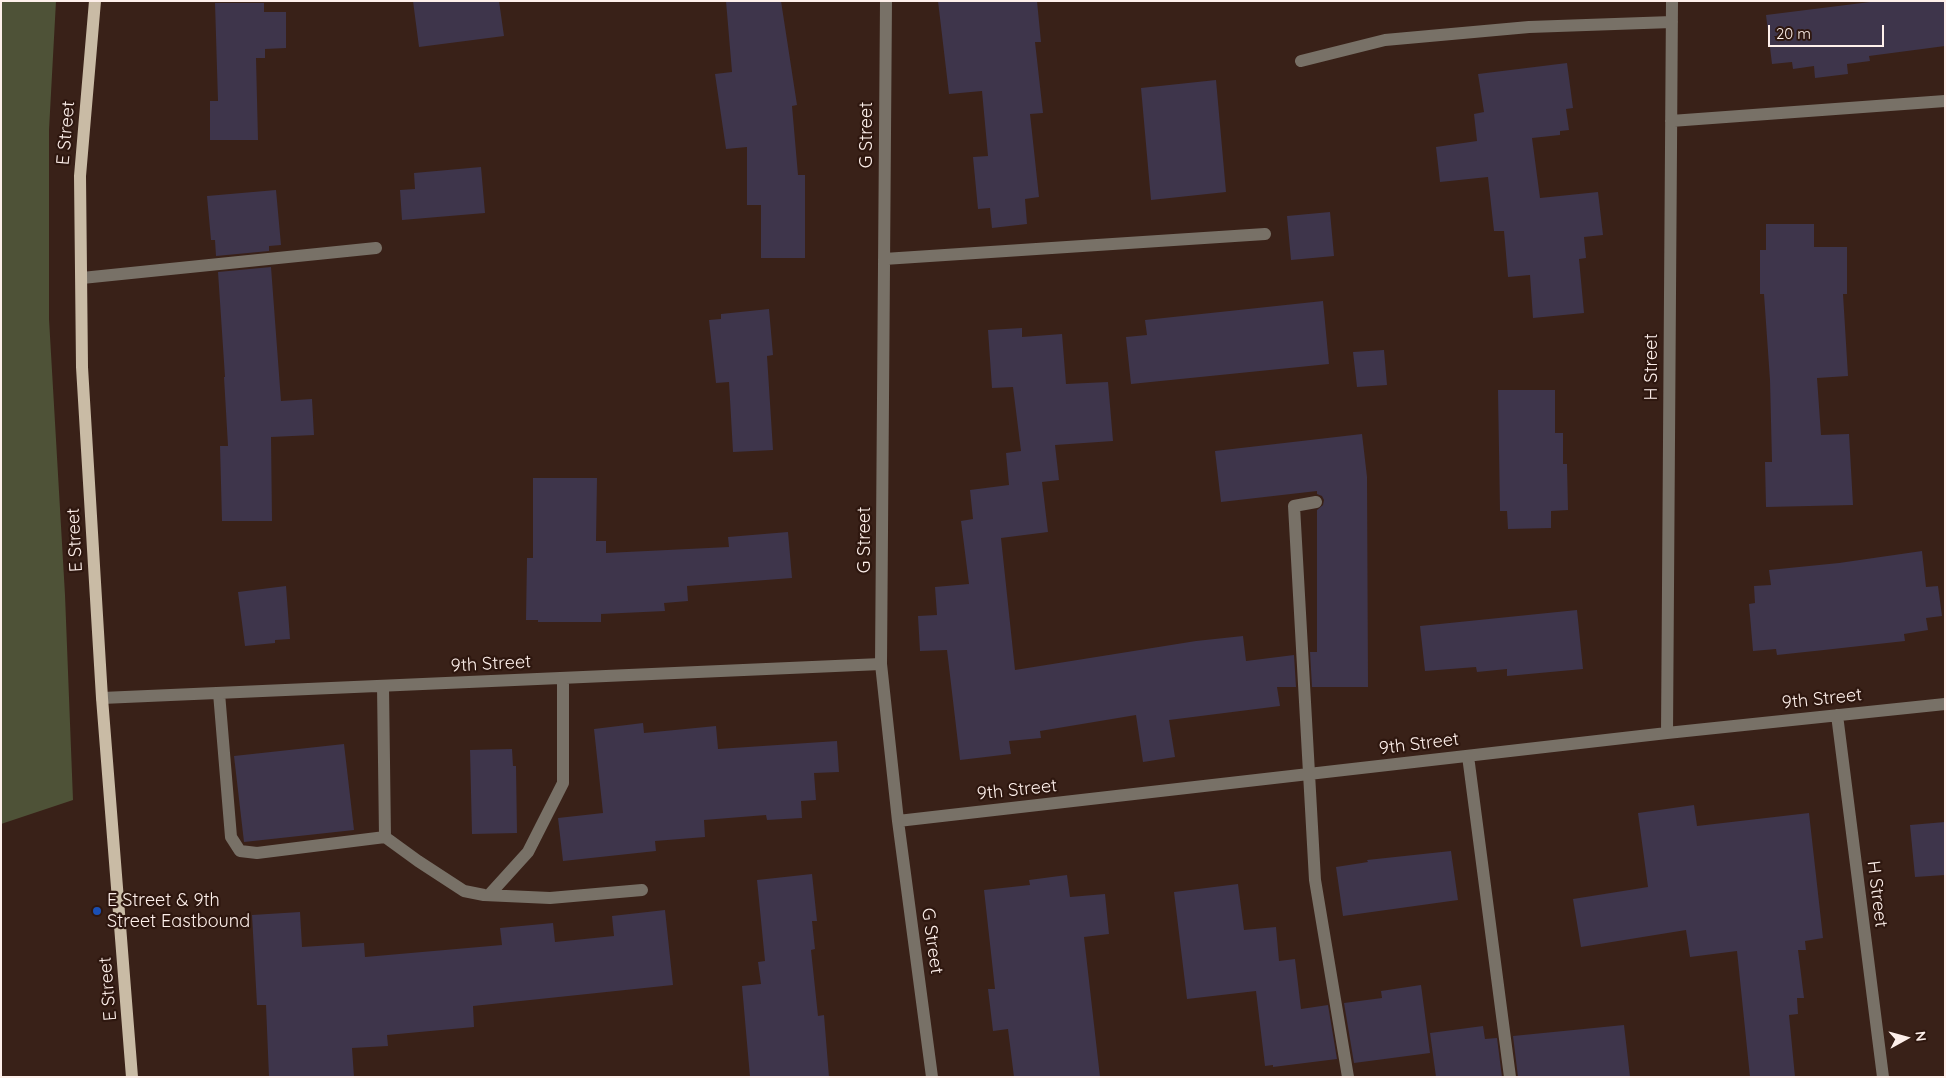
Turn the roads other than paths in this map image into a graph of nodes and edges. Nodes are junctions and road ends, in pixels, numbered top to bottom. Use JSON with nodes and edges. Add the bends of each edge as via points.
{"nodes":[{"id":1,"x":95,"y":1,"type":"edge"},
{"id":2,"x":886,"y":1,"type":"edge"},
{"id":3,"x":1672,"y":1,"type":"edge"},
{"id":4,"x":1672,"y":22,"type":"junction"},
{"id":5,"x":1301,"y":61,"type":"dead end"},
{"id":6,"x":1945,"y":101,"type":"edge"},
{"id":7,"x":1671,"y":121,"type":"junction"},
{"id":8,"x":1265,"y":234,"type":"dead end"},
{"id":9,"x":376,"y":248,"type":"dead end"},
{"id":10,"x":884,"y":259,"type":"junction"},
{"id":11,"x":82,"y":278,"type":"junction"},
{"id":12,"x":1316,"y":502,"type":"dead end"},
{"id":13,"x":881,"y":664,"type":"junction"},
{"id":14,"x":563,"y":678,"type":"junction"},
{"id":15,"x":384,"y":686,"type":"junction"},
{"id":16,"x":219,"y":693,"type":"junction"},
{"id":17,"x":102,"y":698,"type":"junction"},
{"id":18,"x":1945,"y":704,"type":"edge"},
{"id":19,"x":1837,"y":715,"type":"junction"},
{"id":20,"x":1668,"y":734,"type":"junction"},
{"id":21,"x":1468,"y":756,"type":"junction"},
{"id":22,"x":1310,"y":774,"type":"junction"},
{"id":23,"x":898,"y":821,"type":"junction"},
{"id":24,"x":385,"y":837,"type":"junction"},
{"id":25,"x":642,"y":890,"type":"dead end"},
{"id":26,"x":490,"y":895,"type":"junction"},
{"id":27,"x":132,"y":1077,"type":"edge"},
{"id":28,"x":932,"y":1077,"type":"edge"},
{"id":29,"x":1348,"y":1077,"type":"edge"},
{"id":30,"x":1510,"y":1077,"type":"edge"},
{"id":31,"x":1883,"y":1077,"type":"edge"}],
"edges":[{"from":1,"to":11,"type":"main road","name":"E Street","via":[[80,176]]},
{"from":2,"to":10,"type":"street","name":"G Street"},
{"from":3,"to":4,"type":"street","name":"H Street"},
{"from":4,"to":5,"type":"street","via":[[1529,27],[1385,40]]},
{"from":4,"to":7,"type":"street","name":"H Street"},
{"from":6,"to":7,"type":"street"},
{"from":7,"to":20,"type":"street","name":"H Street"},
{"from":8,"to":10,"type":"street"},
{"from":9,"to":11,"type":"street"},
{"from":10,"to":13,"type":"street","name":"G Street"},
{"from":11,"to":17,"type":"main road","name":"E Street","via":[[82,367]]},
{"from":12,"to":22,"type":"street","via":[[1294,506]]},
{"from":13,"to":14,"type":"street","name":"9th Street"},
{"from":13,"to":23,"type":"street","name":"G Street"},
{"from":14,"to":15,"type":"street","name":"9th Street"},
{"from":14,"to":26,"type":"street","via":[[563,783],[528,852]]},
{"from":15,"to":16,"type":"street","name":"9th Street"},
{"from":15,"to":24,"type":"street"},
{"from":16,"to":17,"type":"street","name":"9th Street"},
{"from":16,"to":24,"type":"street","via":[[231,837],[240,851],[258,853]]},
{"from":17,"to":27,"type":"main road","name":"E Street"},
{"from":18,"to":19,"type":"street","name":"9th Street"},
{"from":19,"to":20,"type":"street","name":"9th Street"},
{"from":19,"to":31,"type":"street","name":"H Street"},
{"from":20,"to":21,"type":"street","name":"9th Street"},
{"from":21,"to":22,"type":"street","name":"9th Street"},
{"from":21,"to":30,"type":"street"},
{"from":22,"to":23,"type":"street","name":"9th Street"},
{"from":22,"to":29,"type":"street","via":[[1315,880]]},
{"from":23,"to":28,"type":"street","name":"G Street"},
{"from":24,"to":26,"type":"street","via":[[464,891]]},
{"from":25,"to":26,"type":"street","via":[[550,898]]}]}
